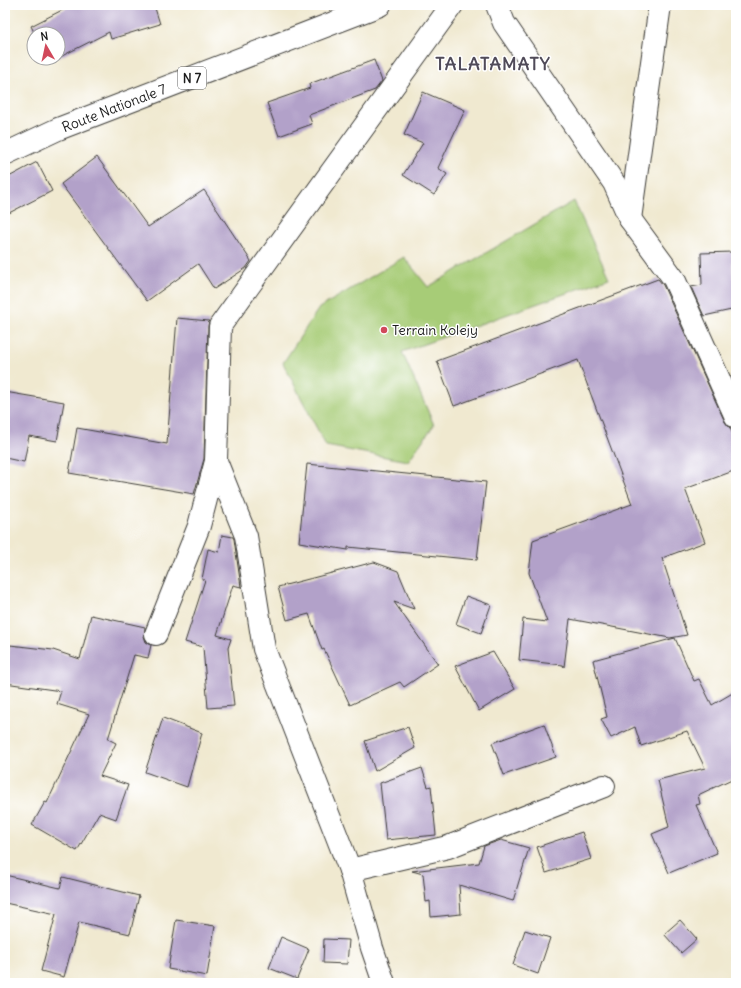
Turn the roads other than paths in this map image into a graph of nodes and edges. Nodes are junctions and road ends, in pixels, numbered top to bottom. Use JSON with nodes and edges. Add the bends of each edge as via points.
{"nodes":[{"id":1,"x":380,"y":5,"type":"edge"},
{"id":2,"x":452,"y":5,"type":"edge"},
{"id":3,"x":497,"y":5,"type":"edge"},
{"id":4,"x":660,"y":5,"type":"edge"},
{"id":5,"x":5,"y":154,"type":"edge"},
{"id":6,"x":630,"y":220,"type":"junction"},
{"id":7,"x":736,"y":417,"type":"edge"},
{"id":8,"x":216,"y":461,"type":"junction"},
{"id":9,"x":156,"y":634,"type":"dead end"},
{"id":10,"x":604,"y":786,"type":"dead end"},
{"id":11,"x":350,"y":870,"type":"junction"},
{"id":12,"x":384,"y":983,"type":"edge"}],
"edges":[{"from":1,"to":5,"type":"street","name":"Route Nationale 7","number":"N 7","via":[[58,129]]},
{"from":2,"to":8,"type":"street","via":[[220,326]]},
{"from":3,"to":6,"type":"street","via":[[504,23],[614,183]]},
{"from":4,"to":6,"type":"street"},
{"from":6,"to":7,"type":"street","via":[[674,279]]},
{"from":8,"to":9,"type":"street","via":[[199,526]]},
{"from":8,"to":11,"type":"street","via":[[246,536],[264,649]]},
{"from":10,"to":11,"type":"street","via":[[448,847]]},
{"from":11,"to":12,"type":"street"}]}
